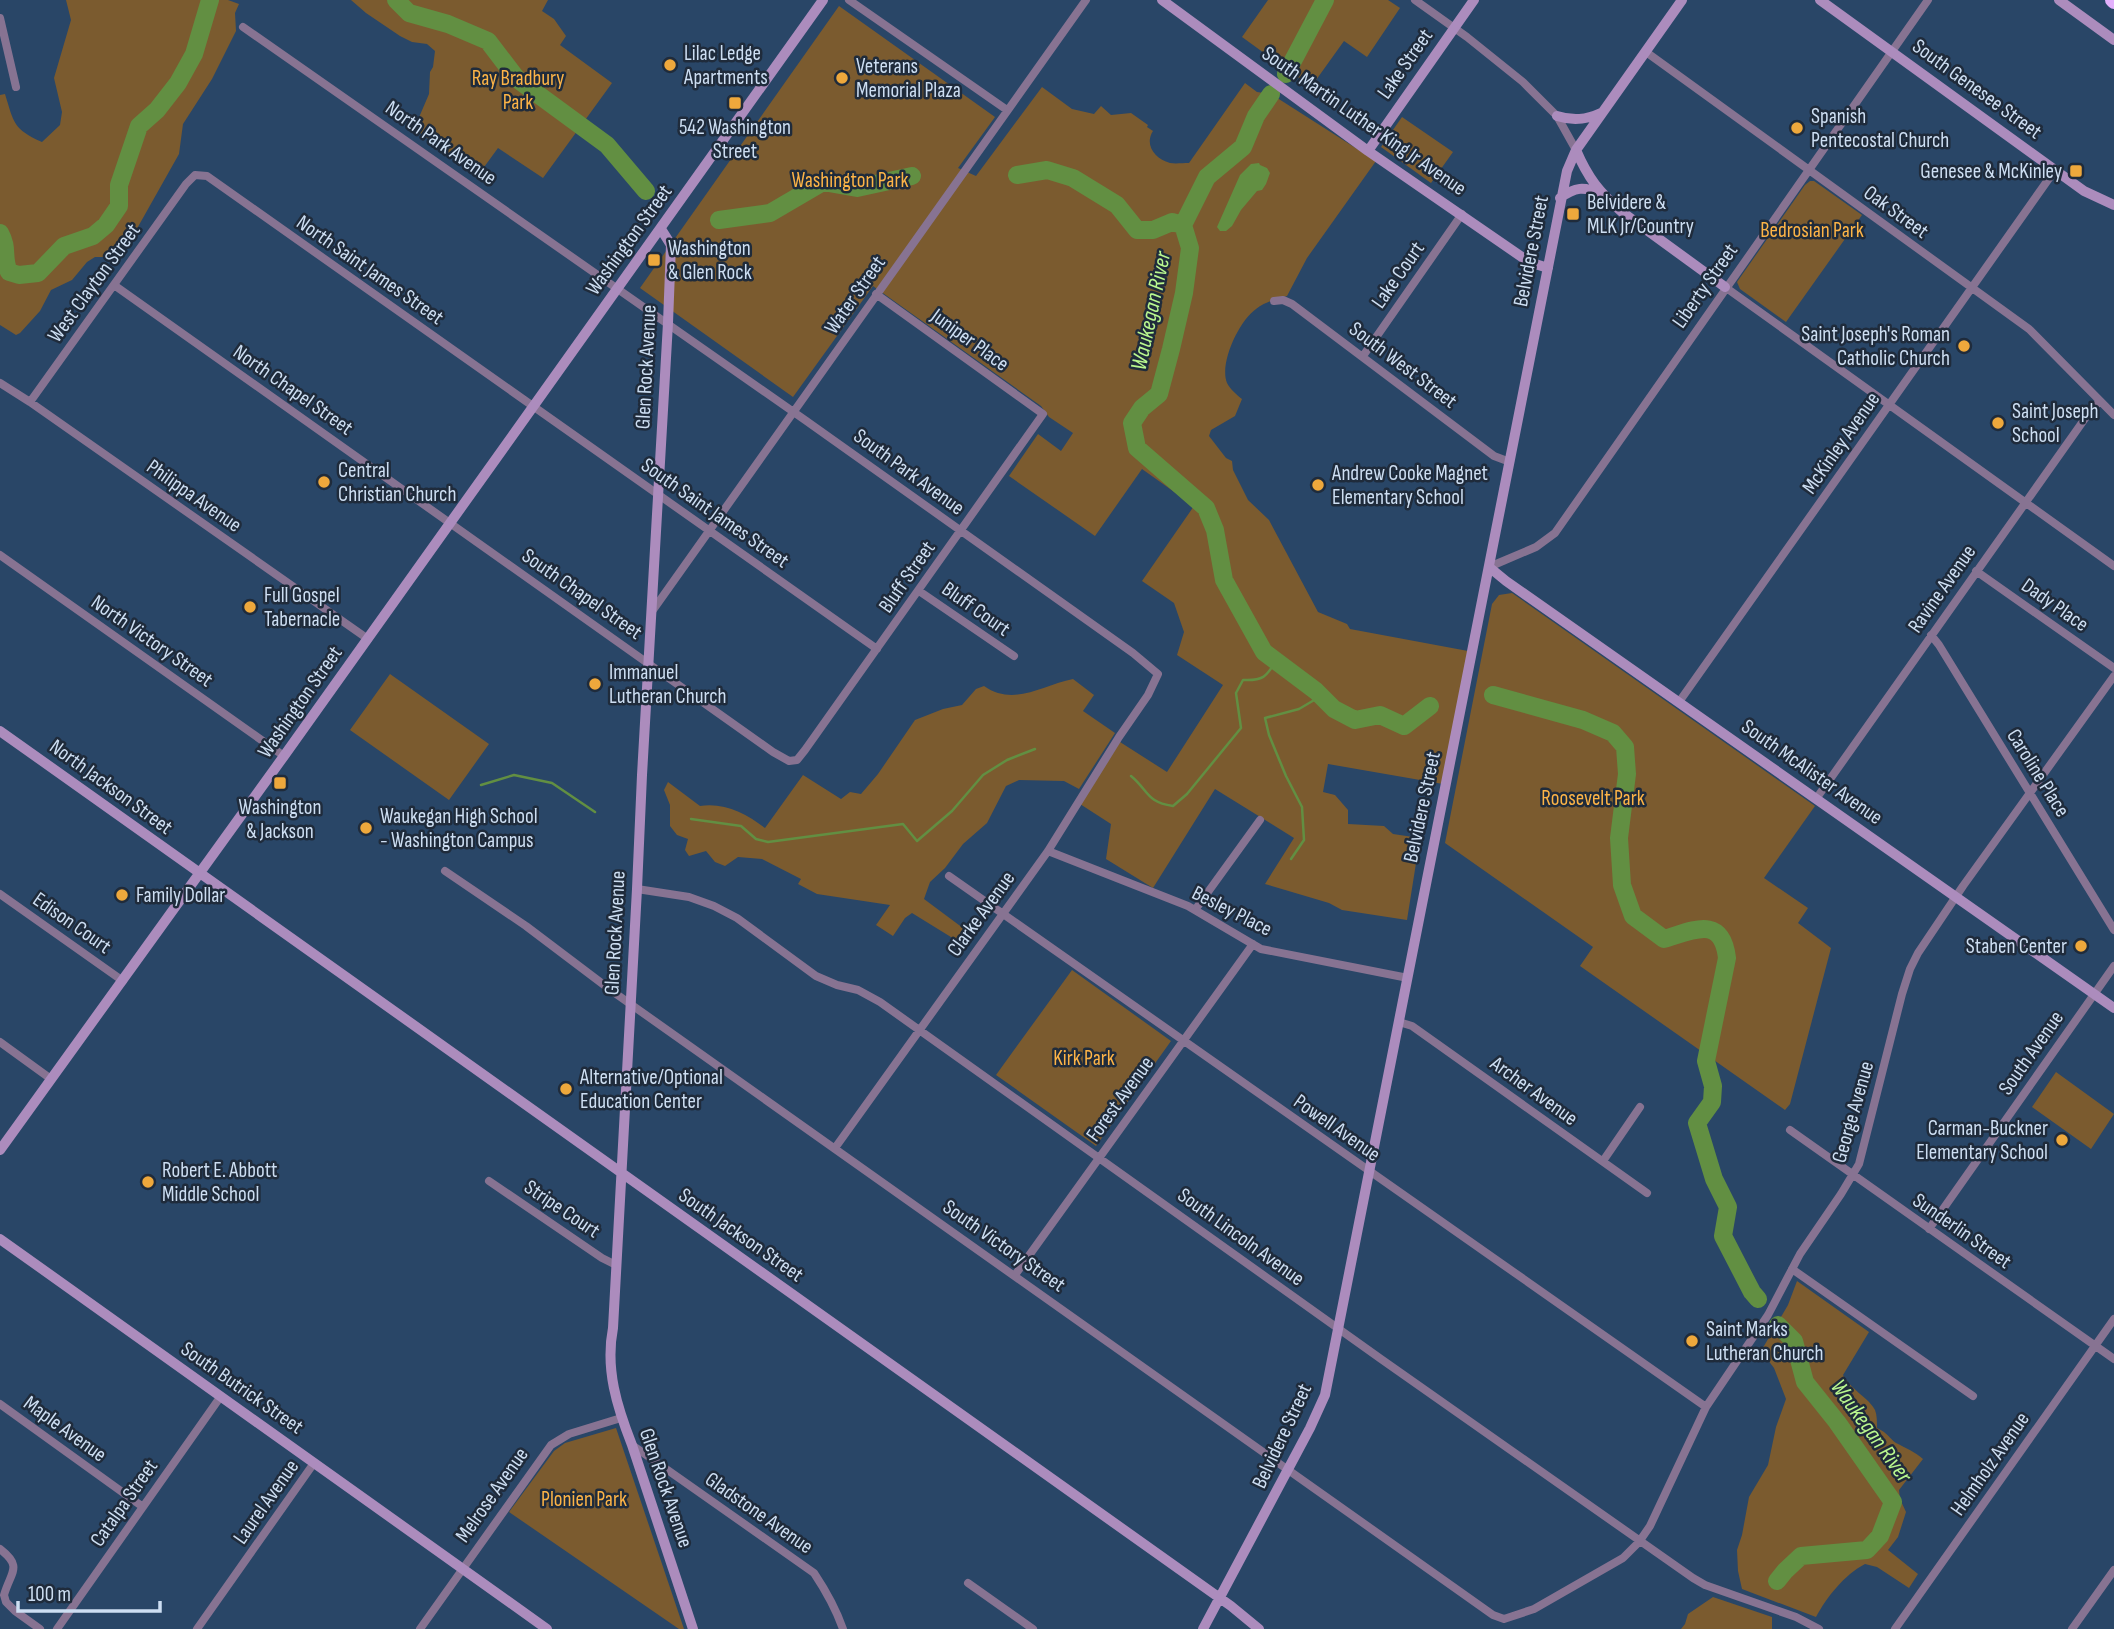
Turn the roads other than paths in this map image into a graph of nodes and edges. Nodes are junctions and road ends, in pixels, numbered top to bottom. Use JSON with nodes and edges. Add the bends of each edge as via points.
{"nodes":[{"id":1,"x":823,"y":0,"type":"edge"},
{"id":2,"x":849,"y":0,"type":"edge"},
{"id":3,"x":1086,"y":0,"type":"edge"},
{"id":4,"x":1162,"y":0,"type":"edge"},
{"id":5,"x":1415,"y":0,"type":"edge"},
{"id":6,"x":1474,"y":0,"type":"edge"},
{"id":7,"x":1820,"y":0,"type":"edge"},
{"id":8,"x":1928,"y":0,"type":"edge"},
{"id":9,"x":2059,"y":0,"type":"edge"},
{"id":10,"x":1677,"y":2,"type":"edge"},
{"id":11,"x":0,"y":18,"type":"edge"},
{"id":12,"x":243,"y":27,"type":"dead end"},
{"id":13,"x":1454,"y":28,"type":"junction"},
{"id":14,"x":2114,"y":40,"type":"edge"},
{"id":15,"x":1646,"y":51,"type":"junction"},
{"id":16,"x":1891,"y":52,"type":"junction"},
{"id":17,"x":16,"y":87,"type":"dead end"},
{"id":18,"x":1007,"y":110,"type":"junction"},
{"id":19,"x":1603,"y":112,"type":"junction"},
{"id":20,"x":1557,"y":116,"type":"junction"},
{"id":21,"x":1576,"y":149,"type":"junction"},
{"id":22,"x":1368,"y":151,"type":"junction"},
{"id":23,"x":1809,"y":170,"type":"junction"},
{"id":24,"x":2055,"y":170,"type":"junction"},
{"id":25,"x":186,"y":184,"type":"joint"},
{"id":26,"x":1604,"y":196,"type":"junction"},
{"id":27,"x":1560,"y":198,"type":"junction"},
{"id":28,"x":2114,"y":205,"type":"edge"},
{"id":29,"x":1462,"y":214,"type":"junction"},
{"id":30,"x":661,"y":229,"type":"junction"},
{"id":31,"x":1548,"y":268,"type":"junction"},
{"id":32,"x":114,"y":285,"type":"junction"},
{"id":33,"x":1725,"y":287,"type":"junction"},
{"id":34,"x":618,"y":288,"type":"junction"},
{"id":35,"x":1972,"y":288,"type":"junction"},
{"id":36,"x":877,"y":294,"type":"junction"},
{"id":37,"x":1274,"y":301,"type":"dead end"},
{"id":38,"x":668,"y":323,"type":"junction"},
{"id":39,"x":1363,"y":356,"type":"junction"},
{"id":40,"x":0,"y":383,"type":"edge"},
{"id":41,"x":2100,"y":401,"type":"junction"},
{"id":42,"x":30,"y":402,"type":"junction"},
{"id":43,"x":1889,"y":405,"type":"junction"},
{"id":44,"x":533,"y":406,"type":"junction"},
{"id":45,"x":793,"y":411,"type":"junction"},
{"id":46,"x":1044,"y":414,"type":"joint"},
{"id":47,"x":2114,"y":415,"type":"edge"},
{"id":48,"x":1510,"y":462,"type":"junction"},
{"id":49,"x":659,"y":495,"type":"junction"},
{"id":50,"x":2025,"y":503,"type":"junction"},
{"id":51,"x":451,"y":522,"type":"junction"},
{"id":52,"x":709,"y":530,"type":"junction"},
{"id":53,"x":960,"y":531,"type":"junction"},
{"id":54,"x":0,"y":555,"type":"edge"},
{"id":55,"x":2114,"y":566,"type":"edge"},
{"id":56,"x":1489,"y":567,"type":"junction"},
{"id":57,"x":1976,"y":571,"type":"junction"},
{"id":58,"x":919,"y":591,"type":"junction"},
{"id":59,"x":653,"y":610,"type":"junction"},
{"id":60,"x":1931,"y":635,"type":"junction"},
{"id":61,"x":368,"y":639,"type":"junction"},
{"id":62,"x":877,"y":649,"type":"junction"},
{"id":63,"x":1014,"y":656,"type":"dead end"},
{"id":64,"x":650,"y":664,"type":"junction"},
{"id":65,"x":2114,"y":668,"type":"edge"},
{"id":66,"x":2114,"y":676,"type":"edge"},
{"id":67,"x":1148,"y":695,"type":"joint"},
{"id":68,"x":1679,"y":702,"type":"junction"},
{"id":69,"x":0,"y":732,"type":"edge"},
{"id":70,"x":284,"y":756,"type":"junction"},
{"id":71,"x":797,"y":760,"type":"joint"},
{"id":72,"x":2030,"y":793,"type":"junction"},
{"id":73,"x":1816,"y":799,"type":"junction"},
{"id":74,"x":1260,"y":820,"type":"dead end"},
{"id":75,"x":1048,"y":851,"type":"junction"},
{"id":76,"x":445,"y":871,"type":"dead end"},
{"id":77,"x":199,"y":875,"type":"junction"},
{"id":78,"x":949,"y":876,"type":"dead end"},
{"id":79,"x":637,"y":889,"type":"junction"},
{"id":80,"x":0,"y":894,"type":"edge"},
{"id":81,"x":1957,"y":897,"type":"junction"},
{"id":82,"x":1195,"y":910,"type":"junction"},
{"id":83,"x":1003,"y":914,"type":"junction"},
{"id":84,"x":2114,"y":930,"type":"edge"},
{"id":85,"x":1253,"y":944,"type":"junction"},
{"id":86,"x":2114,"y":966,"type":"edge"},
{"id":87,"x":1408,"y":978,"type":"junction"},
{"id":88,"x":123,"y":981,"type":"junction"},
{"id":89,"x":2094,"y":994,"type":"junction"},
{"id":90,"x":631,"y":1004,"type":"junction"},
{"id":91,"x":2114,"y":1008,"type":"edge"},
{"id":92,"x":1399,"y":1022,"type":"junction"},
{"id":93,"x":920,"y":1030,"type":"junction"},
{"id":94,"x":1183,"y":1040,"type":"junction"},
{"id":95,"x":0,"y":1042,"type":"edge"},
{"id":96,"x":51,"y":1079,"type":"junction"},
{"id":97,"x":1640,"y":1107,"type":"dead end"},
{"id":98,"x":1790,"y":1130,"type":"dead end"},
{"id":99,"x":835,"y":1148,"type":"junction"},
{"id":100,"x":0,"y":1150,"type":"edge"},
{"id":101,"x":1100,"y":1157,"type":"junction"},
{"id":102,"x":1602,"y":1161,"type":"junction"},
{"id":103,"x":1370,"y":1173,"type":"junction"},
{"id":104,"x":621,"y":1174,"type":"junction"},
{"id":105,"x":1853,"y":1175,"type":"junction"},
{"id":106,"x":489,"y":1181,"type":"dead end"},
{"id":107,"x":1647,"y":1193,"type":"dead end"},
{"id":108,"x":1929,"y":1229,"type":"junction"},
{"id":109,"x":0,"y":1239,"type":"edge"},
{"id":110,"x":616,"y":1265,"type":"junction"},
{"id":111,"x":1792,"y":1269,"type":"junction"},
{"id":112,"x":1015,"y":1275,"type":"junction"},
{"id":113,"x":2114,"y":1319,"type":"edge"},
{"id":114,"x":1339,"y":1329,"type":"junction"},
{"id":115,"x":2095,"y":1346,"type":"junction"},
{"id":116,"x":2114,"y":1359,"type":"edge"},
{"id":117,"x":221,"y":1396,"type":"junction"},
{"id":118,"x":1973,"y":1396,"type":"dead end"},
{"id":119,"x":0,"y":1404,"type":"edge"},
{"id":120,"x":1706,"y":1407,"type":"junction"},
{"id":121,"x":621,"y":1418,"type":"junction"},
{"id":122,"x":632,"y":1445,"type":"junction"},
{"id":123,"x":314,"y":1463,"type":"junction"},
{"id":124,"x":1288,"y":1469,"type":"junction"},
{"id":125,"x":143,"y":1507,"type":"junction"},
{"id":126,"x":1639,"y":1542,"type":"junction"},
{"id":127,"x":0,"y":1549,"type":"edge"},
{"id":128,"x":462,"y":1568,"type":"junction"},
{"id":129,"x":2114,"y":1570,"type":"edge"},
{"id":130,"x":968,"y":1583,"type":"dead end"},
{"id":131,"x":1220,"y":1598,"type":"junction"},
{"id":132,"x":1550,"y":1600,"type":"joint"},
{"id":133,"x":40,"y":1629,"type":"edge"},
{"id":134,"x":57,"y":1629,"type":"edge"},
{"id":135,"x":197,"y":1629,"type":"edge"},
{"id":136,"x":420,"y":1629,"type":"edge"},
{"id":137,"x":547,"y":1629,"type":"edge"},
{"id":138,"x":693,"y":1629,"type":"edge"},
{"id":139,"x":843,"y":1629,"type":"edge"},
{"id":140,"x":1032,"y":1629,"type":"edge"},
{"id":141,"x":1203,"y":1629,"type":"edge"},
{"id":142,"x":1258,"y":1629,"type":"edge"},
{"id":143,"x":1819,"y":1629,"type":"edge"},
{"id":144,"x":1895,"y":1629,"type":"edge"},
{"id":145,"x":2072,"y":1629,"type":"edge"}],
"edges":[{"from":1,"to":30,"type":"street","name":"Washington Street"},
{"from":2,"to":18,"type":"street"},
{"from":3,"to":18,"type":"street","name":"Water Street"},
{"from":4,"to":22,"type":"street","name":"South Martin Luther King Jr Avenue"},
{"from":5,"to":13,"type":"street"},
{"from":6,"to":13,"type":"street","name":"Lake Street"},
{"from":7,"to":16,"type":"street","name":"South Genesee Street"},
{"from":8,"to":16,"type":"street","name":"Liberty Street"},
{"from":9,"to":14,"type":"street"},
{"from":10,"to":15,"type":"street","name":"Belvidere Street"},
{"from":11,"to":17,"type":"street"},
{"from":12,"to":34,"type":"street","name":"North Park Avenue"},
{"from":13,"to":20,"type":"street","via":[[1516,75]]},
{"from":13,"to":22,"type":"street","name":"Lake Street"},
{"from":15,"to":19,"type":"street","name":"Belvidere Street"},
{"from":15,"to":23,"type":"street","name":"Oak Street"},
{"from":16,"to":23,"type":"street","name":"Liberty Street"},
{"from":16,"to":24,"type":"street","name":"South Genesee Street"},
{"from":18,"to":36,"type":"street","name":"Water Street"},
{"from":19,"to":20,"type":"street","via":[[1585,119]]},
{"from":19,"to":21,"type":"street","name":"Belvidere Street"},
{"from":20,"to":21,"type":"street"},
{"from":21,"to":26,"type":"street"},
{"from":21,"to":27,"type":"street","name":"Belvidere Street"},
{"from":22,"to":29,"type":"street","name":"South Martin Luther King Jr Avenue"},
{"from":23,"to":33,"type":"street","name":"Liberty Street"},
{"from":23,"to":35,"type":"street","name":"Oak Street"},
{"from":24,"to":28,"type":"street","name":"South Genesee Street"},
{"from":24,"to":35,"type":"street","name":"McKinley Avenue"},
{"from":25,"to":32,"type":"street","name":"West Clayton Street"},
{"from":25,"to":44,"type":"street","name":"North Saint James Street","via":[[195,175],[207,176]]},
{"from":26,"to":27,"type":"street","via":[[1582,188]]},
{"from":26,"to":33,"type":"street"},
{"from":27,"to":31,"type":"street","name":"Belvidere Street"},
{"from":29,"to":31,"type":"street","name":"South Martin Luther King Jr Avenue","via":[[1529,262]]},
{"from":29,"to":39,"type":"street","name":"Lake Court"},
{"from":30,"to":34,"type":"street","name":"Washington Street"},
{"from":30,"to":38,"type":"street","name":"Glen Rock Avenue","via":[[671,245]]},
{"from":31,"to":48,"type":"street","name":"Belvidere Street"},
{"from":32,"to":42,"type":"street","name":"West Clayton Street"},
{"from":32,"to":51,"type":"street","name":"North Chapel Street"},
{"from":33,"to":43,"type":"street"},
{"from":33,"to":56,"type":"street","name":"Liberty Street","via":[[1555,533],[1536,547]]},
{"from":34,"to":38,"type":"street","name":"South Park Avenue"},
{"from":34,"to":44,"type":"street","name":"Washington Street"},
{"from":35,"to":41,"type":"street","name":"Oak Street","via":[[2029,329]]},
{"from":35,"to":43,"type":"street","name":"McKinley Avenue"},
{"from":36,"to":45,"type":"street","name":"Water Street"},
{"from":36,"to":46,"type":"street","name":"Juniper Place"},
{"from":37,"to":39,"type":"street","name":"South West Street","via":[[1292,304]]},
{"from":38,"to":45,"type":"street","name":"South Park Avenue"},
{"from":38,"to":49,"type":"street","name":"Glen Rock Avenue"},
{"from":39,"to":48,"type":"street","name":"South West Street","via":[[1494,456]]},
{"from":40,"to":42,"type":"street","name":"Philippa Avenue"},
{"from":41,"to":47,"type":"street","name":"Oak Street"},
{"from":41,"to":50,"type":"street","name":"Ravine Avenue"},
{"from":42,"to":61,"type":"street","name":"Philippa Avenue"},
{"from":43,"to":50,"type":"street"},
{"from":43,"to":68,"type":"street","name":"McKinley Avenue"},
{"from":44,"to":49,"type":"street","name":"South Saint James Street"},
{"from":44,"to":51,"type":"street","name":"Washington Street"},
{"from":45,"to":52,"type":"street","name":"Water Street"},
{"from":45,"to":53,"type":"street","name":"South Park Avenue"},
{"from":46,"to":53,"type":"street","name":"Bluff Street"},
{"from":48,"to":56,"type":"street","name":"Belvidere Street"},
{"from":49,"to":52,"type":"street","name":"South Saint James Street"},
{"from":49,"to":59,"type":"street","name":"Glen Rock Avenue"},
{"from":50,"to":55,"type":"street"},
{"from":50,"to":57,"type":"street","name":"Ravine Avenue"},
{"from":51,"to":61,"type":"street","name":"Washington Street"},
{"from":51,"to":64,"type":"street","name":"South Chapel Street"},
{"from":52,"to":59,"type":"street","name":"Water Street"},
{"from":52,"to":62,"type":"street","name":"South Saint James Street"},
{"from":53,"to":58,"type":"street","name":"Bluff Street"},
{"from":53,"to":67,"type":"street","name":"South Park Avenue","via":[[1154,670],[1158,674]]},
{"from":54,"to":70,"type":"street","name":"North Victory Street"},
{"from":56,"to":68,"type":"street","name":"South McAlister Avenue"},
{"from":56,"to":87,"type":"street","name":"Belvidere Street"},
{"from":57,"to":60,"type":"street","name":"Ravine Avenue"},
{"from":57,"to":65,"type":"street","name":"Dady Place"},
{"from":58,"to":62,"type":"street","name":"Bluff Street"},
{"from":58,"to":63,"type":"street","name":"Bluff Court"},
{"from":59,"to":64,"type":"street","name":"Glen Rock Avenue"},
{"from":60,"to":72,"type":"street","name":"Caroline Place"},
{"from":60,"to":73,"type":"street","name":"Ravine Avenue"},
{"from":61,"to":70,"type":"street","name":"Washington Street"},
{"from":62,"to":71,"type":"street","name":"Bluff Street"},
{"from":64,"to":71,"type":"street","name":"South Chapel Street","via":[[773,752]]},
{"from":64,"to":79,"type":"street","name":"Glen Rock Avenue"},
{"from":66,"to":72,"type":"street","name":"George Avenue"},
{"from":67,"to":75,"type":"street","name":"Clarke Avenue"},
{"from":68,"to":73,"type":"street","name":"South McAlister Avenue"},
{"from":69,"to":77,"type":"street","name":"North Jackson Street"},
{"from":70,"to":77,"type":"street","name":"Washington Street"},
{"from":72,"to":81,"type":"street","name":"George Avenue"},
{"from":72,"to":84,"type":"street","name":"Caroline Place"},
{"from":73,"to":81,"type":"street","name":"South McAlister Avenue"},
{"from":74,"to":82,"type":"street"},
{"from":75,"to":82,"type":"street","name":"Besley Place"},
{"from":75,"to":83,"type":"street","name":"Clarke Avenue"},
{"from":76,"to":90,"type":"street","name":"South Victory Street"},
{"from":77,"to":88,"type":"street","name":"Washington Street"},
{"from":77,"to":104,"type":"street","name":"South Jackson Street"},
{"from":78,"to":83,"type":"street","name":"Powell Avenue"},
{"from":79,"to":90,"type":"street","name":"Glen Rock Avenue"},
{"from":79,"to":93,"type":"street","name":"South Lincoln Avenue","via":[[714,906],[816,976],[858,990]]},
{"from":80,"to":88,"type":"street","name":"Edison Court"},
{"from":81,"to":89,"type":"street","name":"South McAlister Avenue"},
{"from":81,"to":105,"type":"street","name":"George Avenue","via":[[1910,969]]},
{"from":82,"to":85,"type":"street","name":"Besley Place"},
{"from":83,"to":93,"type":"street","name":"Clarke Avenue"},
{"from":83,"to":94,"type":"street","name":"Powell Avenue"},
{"from":85,"to":87,"type":"street","name":"Besley Place"},
{"from":85,"to":94,"type":"street","name":"Forest Avenue"},
{"from":86,"to":89,"type":"street","name":"South Avenue"},
{"from":87,"to":92,"type":"street","name":"Belvidere Street"},
{"from":88,"to":96,"type":"street","name":"Washington Street"},
{"from":89,"to":91,"type":"street","name":"South McAlister Avenue"},
{"from":89,"to":108,"type":"street","name":"South Avenue"},
{"from":90,"to":99,"type":"street","name":"South Victory Street"},
{"from":90,"to":104,"type":"street","name":"Glen Rock Avenue"},
{"from":92,"to":102,"type":"street","name":"Archer Avenue","via":[[1412,1026]]},
{"from":92,"to":103,"type":"street","name":"Belvidere Street"},
{"from":93,"to":99,"type":"street","name":"Clarke Avenue"},
{"from":93,"to":101,"type":"street","name":"South Lincoln Avenue"},
{"from":94,"to":101,"type":"street","name":"Forest Avenue"},
{"from":94,"to":103,"type":"street","name":"Powell Avenue"},
{"from":95,"to":96,"type":"street"},
{"from":96,"to":100,"type":"street","name":"Washington Street"},
{"from":97,"to":102,"type":"street"},
{"from":98,"to":105,"type":"street","name":"Sunderlin Street"},
{"from":99,"to":112,"type":"street","name":"South Victory Street"},
{"from":101,"to":112,"type":"street","name":"Forest Avenue"},
{"from":101,"to":114,"type":"street","name":"South Lincoln Avenue"},
{"from":102,"to":107,"type":"street","name":"Archer Avenue"},
{"from":103,"to":114,"type":"street","name":"Belvidere Street"},
{"from":103,"to":120,"type":"street","name":"Powell Avenue"},
{"from":104,"to":110,"type":"street","name":"Glen Rock Avenue"},
{"from":104,"to":131,"type":"street","name":"South Jackson Street"},
{"from":105,"to":108,"type":"street","name":"Sunderlin Street"},
{"from":105,"to":111,"type":"street","name":"George Avenue"},
{"from":106,"to":110,"type":"street","name":"Stripe Court"},
{"from":108,"to":115,"type":"street","name":"Sunderlin Street"},
{"from":109,"to":117,"type":"street","name":"South Butrick Street"},
{"from":110,"to":121,"type":"street","name":"Glen Rock Avenue","via":[[611,1376]]},
{"from":111,"to":118,"type":"street"},
{"from":111,"to":120,"type":"street","name":"George Avenue"},
{"from":112,"to":124,"type":"street","name":"South Victory Street"},
{"from":113,"to":115,"type":"street","name":"Helmholz Avenue"},
{"from":114,"to":124,"type":"street","name":"Belvidere Street","via":[[1325,1395]]},
{"from":114,"to":126,"type":"street","name":"South Lincoln Avenue"},
{"from":115,"to":116,"type":"street","name":"Sunderlin Street"},
{"from":115,"to":144,"type":"street","name":"Helmholz Avenue"},
{"from":117,"to":123,"type":"street","name":"South Butrick Street"},
{"from":117,"to":125,"type":"street","name":"Catalpa Street"},
{"from":119,"to":125,"type":"street","name":"Maple Avenue"},
{"from":120,"to":126,"type":"street","name":"George Avenue"},
{"from":121,"to":122,"type":"street","name":"Glen Rock Avenue"},
{"from":121,"to":128,"type":"street","name":"Melrose Avenue","via":[[569,1434],[551,1445]]},
{"from":122,"to":138,"type":"street","name":"Glen Rock Avenue"},
{"from":122,"to":139,"type":"street","name":"Gladstone Avenue","via":[[814,1573]]},
{"from":123,"to":128,"type":"street","name":"South Butrick Street"},
{"from":123,"to":135,"type":"street","name":"Laurel Avenue"},
{"from":124,"to":131,"type":"street","name":"Belvidere Street"},
{"from":124,"to":132,"type":"street","name":"South Victory Street","via":[[1498,1617],[1522,1614]]},
{"from":125,"to":134,"type":"street","name":"Catalpa Street"},
{"from":126,"to":132,"type":"street","name":"George Avenue","via":[[1623,1558]]},
{"from":126,"to":143,"type":"street","name":"South Lincoln Avenue","via":[[1705,1585]]},
{"from":127,"to":133,"type":"street","via":[[15,1567],[4,1595],[6,1602]]},
{"from":128,"to":136,"type":"street","name":"Melrose Avenue"},
{"from":128,"to":137,"type":"street","name":"South Butrick Street"},
{"from":129,"to":145,"type":"street"},
{"from":130,"to":140,"type":"street"},
{"from":131,"to":141,"type":"street","name":"Belvidere Street"},
{"from":131,"to":142,"type":"street","name":"South Jackson Street"}]}
